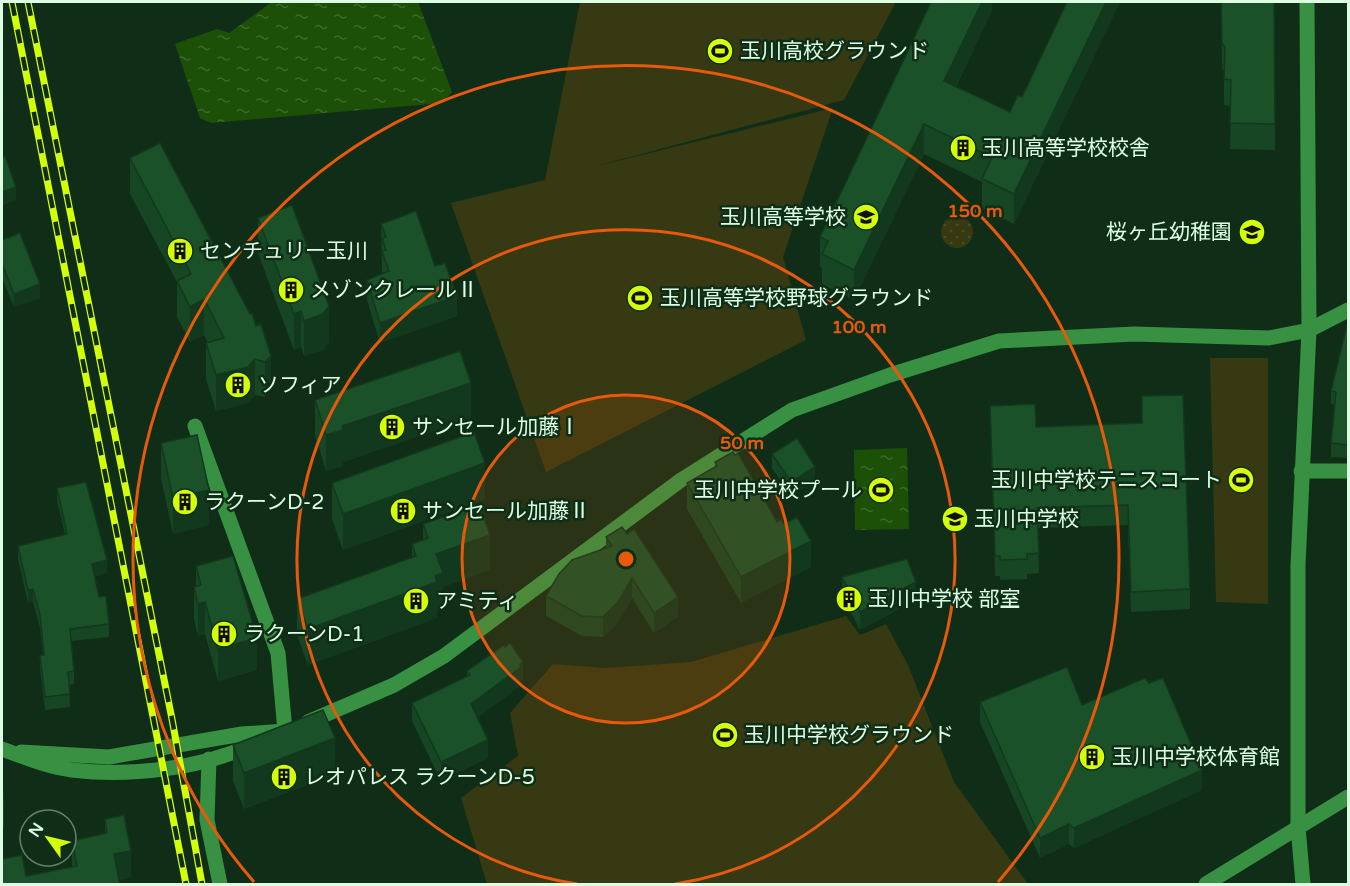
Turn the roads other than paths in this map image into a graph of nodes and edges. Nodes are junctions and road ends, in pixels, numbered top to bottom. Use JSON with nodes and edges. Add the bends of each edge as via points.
{"nodes":[{"id":1,"x":1306,"y":2,"type":"edge"},
{"id":2,"x":1348,"y":310,"type":"edge"},
{"id":3,"x":1309,"y":330,"type":"junction"},
{"id":4,"x":195,"y":426,"type":"dead end"},
{"id":5,"x":1301,"y":471,"type":"junction"},
{"id":6,"x":1348,"y":471,"type":"edge"},
{"id":7,"x":285,"y":731,"type":"junction"},
{"id":8,"x":7,"y":751,"type":"edge"},
{"id":9,"x":209,"y":759,"type":"junction"},
{"id":10,"x":1348,"y":797,"type":"edge"},
{"id":11,"x":1298,"y":827,"type":"junction"},
{"id":12,"x":220,"y":885,"type":"edge"},
{"id":13,"x":1206,"y":885,"type":"edge"},
{"id":14,"x":1303,"y":885,"type":"edge"}],
"edges":[{"from":1,"to":3,"type":"street"},
{"from":2,"to":3,"type":"street"},
{"from":3,"to":5,"type":"street"},
{"from":3,"to":7,"type":"street","via":[[1269,338],[1134,334],[999,341],[792,410],[681,480],[444,656],[394,685]]},
{"from":4,"to":7,"type":"street","via":[[278,653]]},
{"from":5,"to":6,"type":"street"},
{"from":5,"to":11,"type":"street"},
{"from":7,"to":8,"type":"street","via":[[242,734],[109,757]]},
{"from":7,"to":9,"type":"street"},
{"from":8,"to":9,"type":"street","via":[[71,770],[117,773]]},
{"from":9,"to":12,"type":"street","via":[[207,820]]},
{"from":10,"to":11,"type":"street"},
{"from":11,"to":13,"type":"street"},
{"from":11,"to":14,"type":"street"}]}
